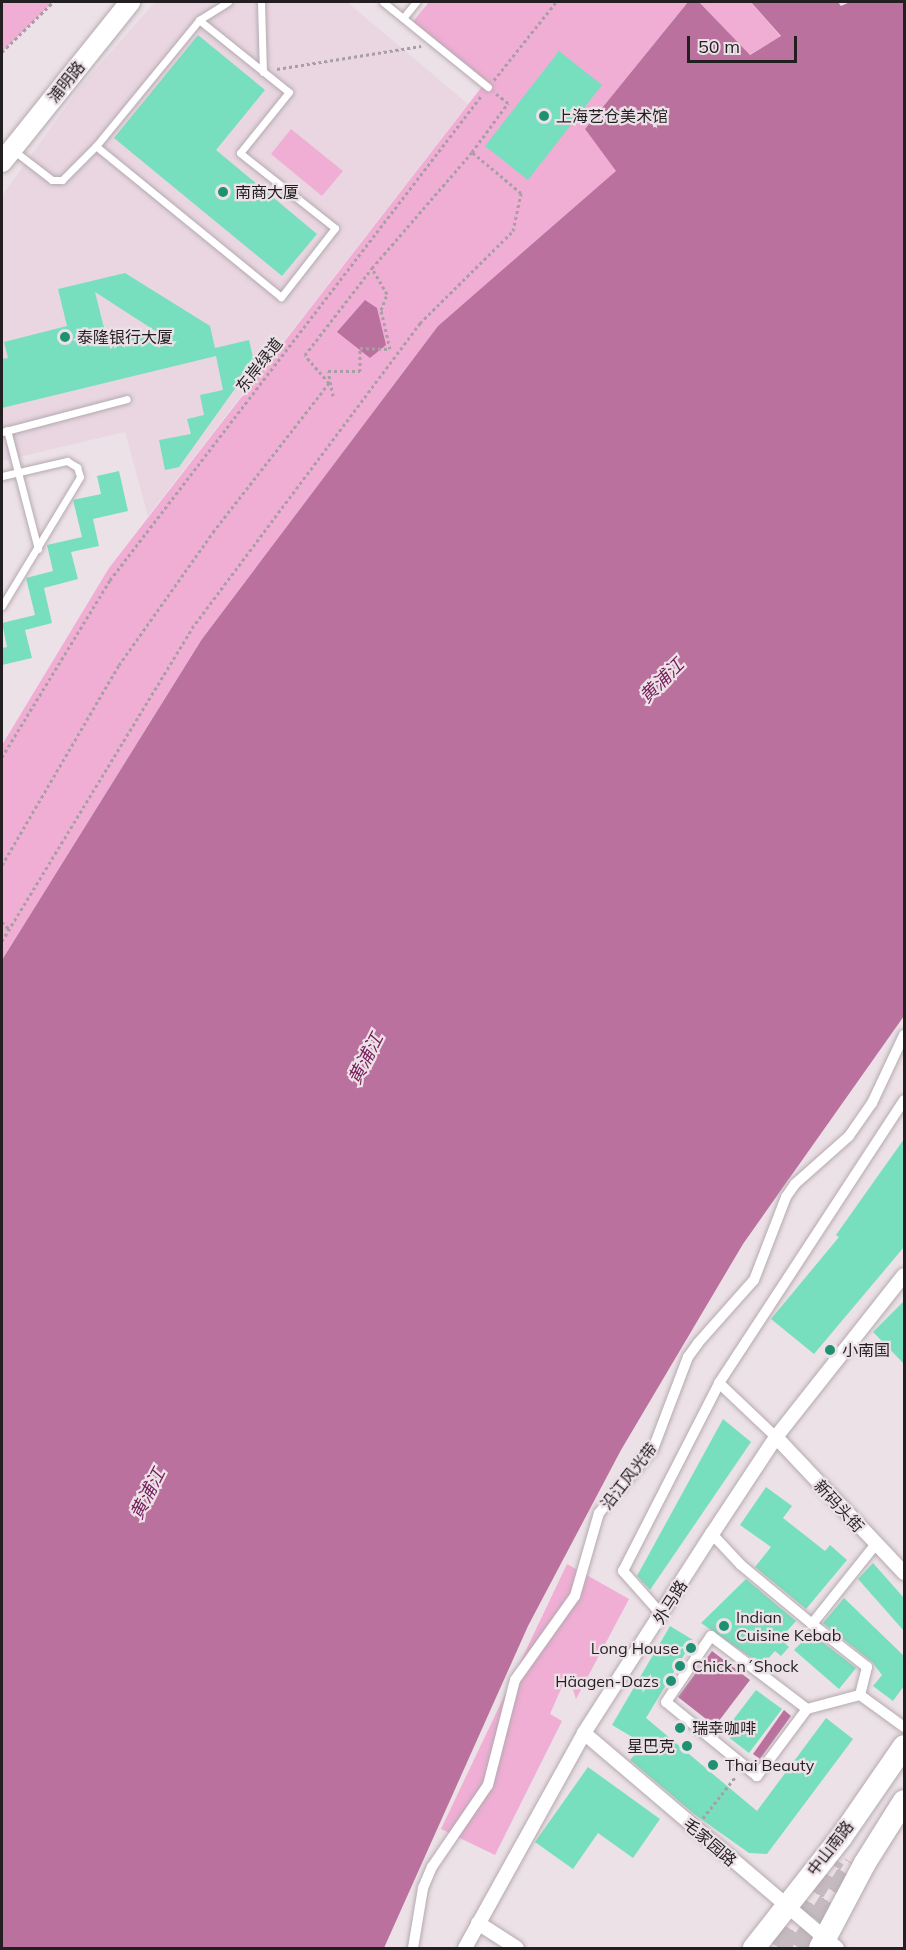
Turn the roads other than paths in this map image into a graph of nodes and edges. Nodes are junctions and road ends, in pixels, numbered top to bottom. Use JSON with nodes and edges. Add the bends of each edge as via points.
{"nodes":[{"id":1,"x":130,"y":2,"type":"edge"},
{"id":2,"x":228,"y":2,"type":"edge"},
{"id":3,"x":261,"y":2,"type":"edge"},
{"id":4,"x":383,"y":2,"type":"edge"},
{"id":5,"x":416,"y":2,"type":"edge"},
{"id":6,"x":403,"y":18,"type":"junction"},
{"id":7,"x":199,"y":20,"type":"junction"},
{"id":8,"x":263,"y":72,"type":"junction"},
{"id":9,"x":488,"y":87,"type":"road end"},
{"id":10,"x":96,"y":146,"type":"junction"},
{"id":11,"x":7,"y":156,"type":"edge"},
{"id":12,"x":127,"y":399,"type":"dead end"},
{"id":13,"x":4,"y":431,"type":"edge"},
{"id":14,"x":18,"y":473,"type":"junction"},
{"id":15,"x":2,"y":476,"type":"edge"},
{"id":16,"x":38,"y":549,"type":"junction"},
{"id":17,"x":2,"y":606,"type":"edge"},
{"id":18,"x":904,"y":1035,"type":"edge"},
{"id":19,"x":904,"y":1100,"type":"edge"},
{"id":20,"x":904,"y":1275,"type":"edge"},
{"id":21,"x":719,"y":1383,"type":"junction"},
{"id":22,"x":776,"y":1437,"type":"junction"},
{"id":23,"x":712,"y":1534,"type":"junction"},
{"id":24,"x":875,"y":1545,"type":"junction"},
{"id":25,"x":904,"y":1573,"type":"edge"},
{"id":26,"x":662,"y":1614,"type":"junction"},
{"id":27,"x":812,"y":1624,"type":"junction"},
{"id":28,"x":860,"y":1695,"type":"junction"},
{"id":29,"x":807,"y":1709,"type":"junction"},
{"id":30,"x":904,"y":1727,"type":"edge"},
{"id":31,"x":584,"y":1733,"type":"junction"},
{"id":32,"x":904,"y":1746,"type":"edge"},
{"id":33,"x":904,"y":1801,"type":"edge"},
{"id":34,"x":784,"y":1905,"type":"junction"},
{"id":35,"x":478,"y":1923,"type":"junction"},
{"id":36,"x":828,"y":1945,"type":"edge"},
{"id":37,"x":413,"y":1948,"type":"edge"},
{"id":38,"x":465,"y":1948,"type":"edge"},
{"id":39,"x":517,"y":1948,"type":"edge"},
{"id":40,"x":754,"y":1948,"type":"edge"}],
"edges":[{"from":1,"to":11,"type":"main road","name":"浦明路"},
{"from":2,"to":7,"type":"lane"},
{"from":3,"to":8,"type":"lane"},
{"from":4,"to":6,"type":"lane"},
{"from":5,"to":6,"type":"lane"},
{"from":6,"to":9,"type":"lane"},
{"from":7,"to":8,"type":"lane"},
{"from":7,"to":10,"type":"lane"},
{"from":8,"to":10,"type":"lane","via":[[289,92],[240,153],[335,228],[282,297]]},
{"from":10,"to":11,"type":"lane","via":[[62,180],[52,180]]},
{"from":12,"to":13,"type":"lane"},
{"from":13,"to":14,"type":"lane"},
{"from":14,"to":15,"type":"lane"},
{"from":14,"to":16,"type":"lane"},
{"from":14,"to":16,"type":"lane","via":[[67,461],[77,466],[80,477]]},
{"from":16,"to":17,"type":"lane"},
{"from":18,"to":37,"type":"street","name":"沿江风光带","via":[[872,1103],[849,1136],[795,1184],[786,1197],[754,1281],[698,1342],[688,1357],[653,1449],[599,1513],[575,1596],[515,1680],[488,1785],[428,1878]]},
{"from":19,"to":21,"type":"street"},
{"from":20,"to":22,"type":"street","name":"外马路"},
{"from":21,"to":22,"type":"street"},
{"from":21,"to":26,"type":"street","via":[[623,1571]]},
{"from":22,"to":23,"type":"street","name":"外马路"},
{"from":22,"to":24,"type":"street","name":"新码头街"},
{"from":23,"to":26,"type":"street","name":"外马路"},
{"from":23,"to":27,"type":"street","via":[[741,1565]]},
{"from":24,"to":25,"type":"street","name":"新码头街"},
{"from":24,"to":27,"type":"street"},
{"from":26,"to":31,"type":"street","name":"外马路"},
{"from":27,"to":28,"type":"street","via":[[867,1668]]},
{"from":28,"to":29,"type":"street"},
{"from":28,"to":30,"type":"street"},
{"from":29,"to":29,"type":"street","via":[[757,1776],[666,1702],[711,1636]]},
{"from":31,"to":34,"type":"street","name":"毛家园路"},
{"from":31,"to":35,"type":"street","name":"外马路"},
{"from":32,"to":34,"type":"main road","name":"中山南路","via":[[842,1836]]},
{"from":33,"to":36,"type":"main road","name":"中山南路","via":[[865,1863]]},
{"from":34,"to":36,"type":"street","name":"毛家园路"},
{"from":34,"to":40,"type":"main road","name":"中山南路"},
{"from":35,"to":38,"type":"street","name":"外马路"},
{"from":35,"to":39,"type":"street"}]}
